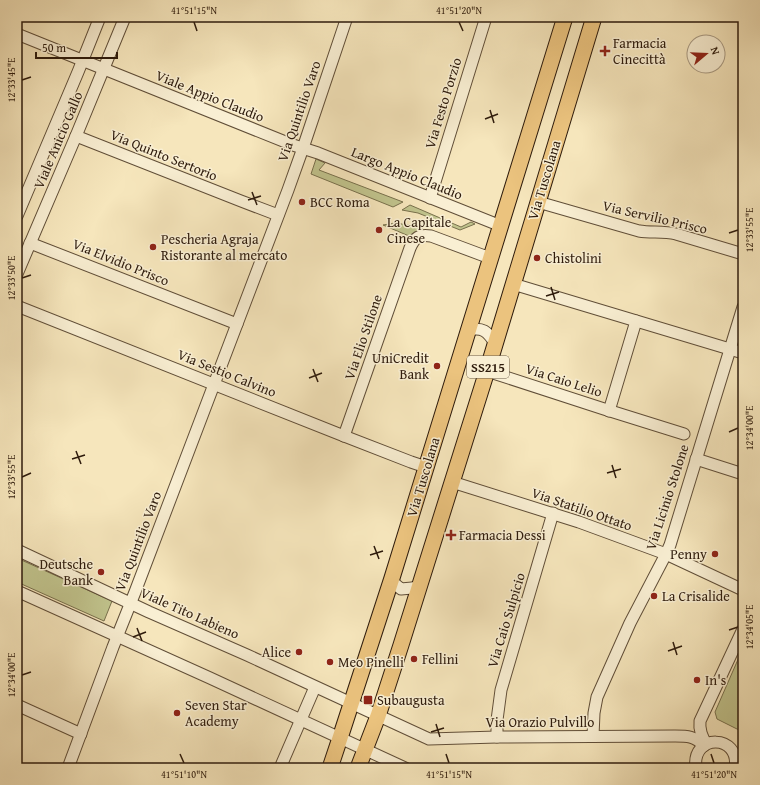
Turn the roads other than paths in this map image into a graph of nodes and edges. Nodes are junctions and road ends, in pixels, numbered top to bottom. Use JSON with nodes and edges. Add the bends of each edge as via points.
{"nodes":[{"id":1,"x":100,"y":17,"type":"edge"},
{"id":2,"x":125,"y":17,"type":"edge"},
{"id":3,"x":347,"y":17,"type":"edge"},
{"id":4,"x":486,"y":17,"type":"edge"},
{"id":5,"x":565,"y":17,"type":"edge"},
{"id":6,"x":594,"y":17,"type":"edge"},
{"id":7,"x":17,"y":34,"type":"edge"},
{"id":8,"x":83,"y":61,"type":"junction"},
{"id":9,"x":104,"y":69,"type":"junction"},
{"id":10,"x":76,"y":136,"type":"junction"},
{"id":11,"x":303,"y":148,"type":"junction"},
{"id":12,"x":430,"y":198,"type":"junction"},
{"id":13,"x":538,"y":202,"type":"junction"},
{"id":14,"x":278,"y":215,"type":"junction"},
{"id":15,"x":17,"y":216,"type":"edge"},
{"id":16,"x":500,"y":226,"type":"junction"},
{"id":17,"x":30,"y":243,"type":"junction"},
{"id":18,"x":743,"y":254,"type":"edge"},
{"id":19,"x":490,"y":258,"type":"junction"},
{"id":20,"x":17,"y":274,"type":"edge"},
{"id":21,"x":513,"y":284,"type":"junction"},
{"id":22,"x":17,"y":306,"type":"edge"},
{"id":23,"x":743,"y":306,"type":"edge"},
{"id":24,"x":636,"y":321,"type":"junction"},
{"id":25,"x":236,"y":324,"type":"junction"},
{"id":26,"x":468,"y":330,"type":"junction"},
{"id":27,"x":495,"y":343,"type":"junction"},
{"id":28,"x":730,"y":350,"type":"junction"},
{"id":29,"x":743,"y":353,"type":"edge"},
{"id":30,"x":487,"y":371,"type":"junction"},
{"id":31,"x":214,"y":384,"type":"junction"},
{"id":32,"x":609,"y":411,"type":"junction"},
{"id":33,"x":684,"y":434,"type":"dead end"},
{"id":34,"x":344,"y":436,"type":"junction"},
{"id":35,"x":696,"y":459,"type":"junction"},
{"id":36,"x":426,"y":467,"type":"junction"},
{"id":37,"x":743,"y":474,"type":"edge"},
{"id":38,"x":452,"y":482,"type":"junction"},
{"id":39,"x":553,"y":514,"type":"junction"},
{"id":40,"x":17,"y":550,"type":"edge"},
{"id":41,"x":666,"y":554,"type":"junction"},
{"id":42,"x":392,"y":578,"type":"junction"},
{"id":43,"x":420,"y":586,"type":"junction"},
{"id":44,"x":743,"y":590,"type":"edge"},
{"id":45,"x":17,"y":591,"type":"edge"},
{"id":46,"x":131,"y":603,"type":"junction"},
{"id":47,"x":743,"y":630,"type":"edge"},
{"id":48,"x":117,"y":636,"type":"junction"},
{"id":49,"x":315,"y":687,"type":"junction"},
{"id":50,"x":351,"y":703,"type":"junction"},
{"id":51,"x":17,"y":705,"type":"edge"},
{"id":52,"x":378,"y":716,"type":"junction"},
{"id":53,"x":301,"y":720,"type":"junction"},
{"id":54,"x":81,"y":734,"type":"junction"},
{"id":55,"x":593,"y":736,"type":"junction"},
{"id":56,"x":497,"y":737,"type":"junction"},
{"id":57,"x":340,"y":738,"type":"junction"},
{"id":58,"x":705,"y":745,"type":"junction"},
{"id":59,"x":365,"y":749,"type":"junction"},
{"id":60,"x":739,"y":762,"type":"edge"},
{"id":61,"x":68,"y":768,"type":"edge"},
{"id":62,"x":280,"y":768,"type":"edge"},
{"id":63,"x":330,"y":768,"type":"edge"},
{"id":64,"x":358,"y":768,"type":"edge"},
{"id":65,"x":405,"y":768,"type":"edge"},
{"id":66,"x":696,"y":768,"type":"edge"}],
"edges":[{"from":1,"to":8,"type":"street","name":"Viale Anicio Gallo"},
{"from":2,"to":9,"type":"street","name":"Viale Anicio Gallo"},
{"from":3,"to":11,"type":"street","name":"Via Quintilio Varo"},
{"from":4,"to":12,"type":"street","name":"Via Festo Porzio"},
{"from":5,"to":16,"type":"main road","name":"Via Tuscolana","number":"SS215"},
{"from":6,"to":13,"type":"main road","name":"Via Tuscolana","number":"SS215"},
{"from":7,"to":8,"type":"street","name":"Viale Appio Claudio"},
{"from":8,"to":9,"type":"street","name":"Viale Appio Claudio"},
{"from":8,"to":15,"type":"street","name":"Viale Anicio Gallo"},
{"from":9,"to":10,"type":"street","name":"Viale Anicio Gallo"},
{"from":9,"to":11,"type":"street","name":"Viale Appio Claudio"},
{"from":10,"to":14,"type":"street","name":"Via Quinto Sertorio"},
{"from":10,"to":17,"type":"street","name":"Viale Anicio Gallo"},
{"from":11,"to":12,"type":"street","name":"Largo Appio Claudio"},
{"from":11,"to":14,"type":"street","name":"Via Quintilio Varo"},
{"from":12,"to":16,"type":"street","name":"Largo Appio Claudio"},
{"from":13,"to":18,"type":"street","name":"Via Servilio Prisco","via":[[639,231],[662,231]]},
{"from":13,"to":21,"type":"main road","name":"Via Tuscolana","number":"SS215"},
{"from":14,"to":25,"type":"street","name":"Via Quintilio Varo"},
{"from":16,"to":19,"type":"main road","name":"Via Tuscolana","number":"SS215"},
{"from":17,"to":20,"type":"street","name":"Viale Anicio Gallo"},
{"from":17,"to":25,"type":"street","name":"Via Elvidio Prisco"},
{"from":19,"to":26,"type":"main road","name":"Via Tuscolana","number":"SS215"},
{"from":19,"to":34,"type":"street","name":"Via Elio Stilone","via":[[435,237],[423,235],[414,240]]},
{"from":21,"to":24,"type":"street"},
{"from":21,"to":27,"type":"main road","name":"Via Tuscolana","number":"SS215"},
{"from":22,"to":31,"type":"street","name":"Via Sestio Calvino"},
{"from":23,"to":28,"type":"street","name":"Via Licinio Stolone"},
{"from":24,"to":28,"type":"street"},
{"from":24,"to":32,"type":"street","name":"Via Caio Lelio"},
{"from":25,"to":31,"type":"street","name":"Via Quintilio Varo"},
{"from":26,"to":27,"type":"street","via":[[485,331]]},
{"from":26,"to":36,"type":"main road","name":"Via Tuscolana","number":"SS215"},
{"from":27,"to":30,"type":"main road","name":"Via Tuscolana","number":"SS215"},
{"from":28,"to":29,"type":"street"},
{"from":28,"to":35,"type":"street","name":"Via Licinio Stolone"},
{"from":30,"to":32,"type":"street","name":"Via Caio Lelio"},
{"from":30,"to":38,"type":"main road","name":"Via Tuscolana","number":"SS215"},
{"from":31,"to":34,"type":"street","name":"Via Sestio Calvino"},
{"from":31,"to":46,"type":"street","name":"Via Quintilio Varo"},
{"from":32,"to":33,"type":"street","name":"Via Caio Lelio"},
{"from":34,"to":36,"type":"street","name":"Via Sestio Calvino"},
{"from":35,"to":37,"type":"street"},
{"from":35,"to":41,"type":"street","name":"Via Licinio Stolone"},
{"from":36,"to":42,"type":"main road","name":"Via Tuscolana","number":"SS215"},
{"from":38,"to":39,"type":"street","name":"Via Statilio Ottato"},
{"from":38,"to":43,"type":"main road","name":"Via Tuscolana","number":"SS215"},
{"from":39,"to":41,"type":"street","name":"Via Statilio Ottato"},
{"from":39,"to":56,"type":"street","name":"Via Caio Sulpicio","via":[[501,690]]},
{"from":40,"to":46,"type":"street","name":"Viale Tito Labieno"},
{"from":41,"to":44,"type":"street","name":"Via Statilio Ottato"},
{"from":41,"to":55,"type":"street","name":"Via Licinio Stolone","via":[[630,623],[597,697]]},
{"from":42,"to":43,"type":"street","via":[[401,589]]},
{"from":42,"to":50,"type":"main road","name":"Via Tuscolana","number":"SS215"},
{"from":43,"to":52,"type":"main road","name":"Via Tuscolana","number":"SS215"},
{"from":45,"to":48,"type":"street"},
{"from":46,"to":48,"type":"street","name":"Via Quintilio Varo"},
{"from":46,"to":49,"type":"street","name":"Viale Tito Labieno"},
{"from":47,"to":58,"type":"street","via":[[700,721],[700,733]]},
{"from":48,"to":53,"type":"street"},
{"from":48,"to":54,"type":"street","name":"Via Quintilio Varo"},
{"from":49,"to":50,"type":"street","name":"Viale Tito Labieno"},
{"from":49,"to":53,"type":"street"},
{"from":50,"to":52,"type":"street","name":"Via Orazio Pulvillo"},
{"from":50,"to":57,"type":"main road","number":"SS215"},
{"from":51,"to":54,"type":"street"},
{"from":52,"to":56,"type":"street","name":"Via Orazio Pulvillo","via":[[429,739]]},
{"from":52,"to":59,"type":"main road","number":"SS215"},
{"from":53,"to":57,"type":"street"},
{"from":53,"to":62,"type":"street"},
{"from":54,"to":61,"type":"street","name":"Via Quintilio Varo"},
{"from":55,"to":56,"type":"street","name":"Via Orazio Pulvillo"},
{"from":55,"to":58,"type":"street","name":"Via Orazio Pulvillo","via":[[687,736]]},
{"from":57,"to":59,"type":"street"},
{"from":57,"to":63,"type":"main road","number":"SS215"},
{"from":58,"to":60,"type":"street","via":[[711,742],[721,743],[734,752]]},
{"from":58,"to":66,"type":"street","via":[[696,757]]},
{"from":59,"to":64,"type":"main road","number":"SS215"},
{"from":59,"to":65,"type":"street"}]}
